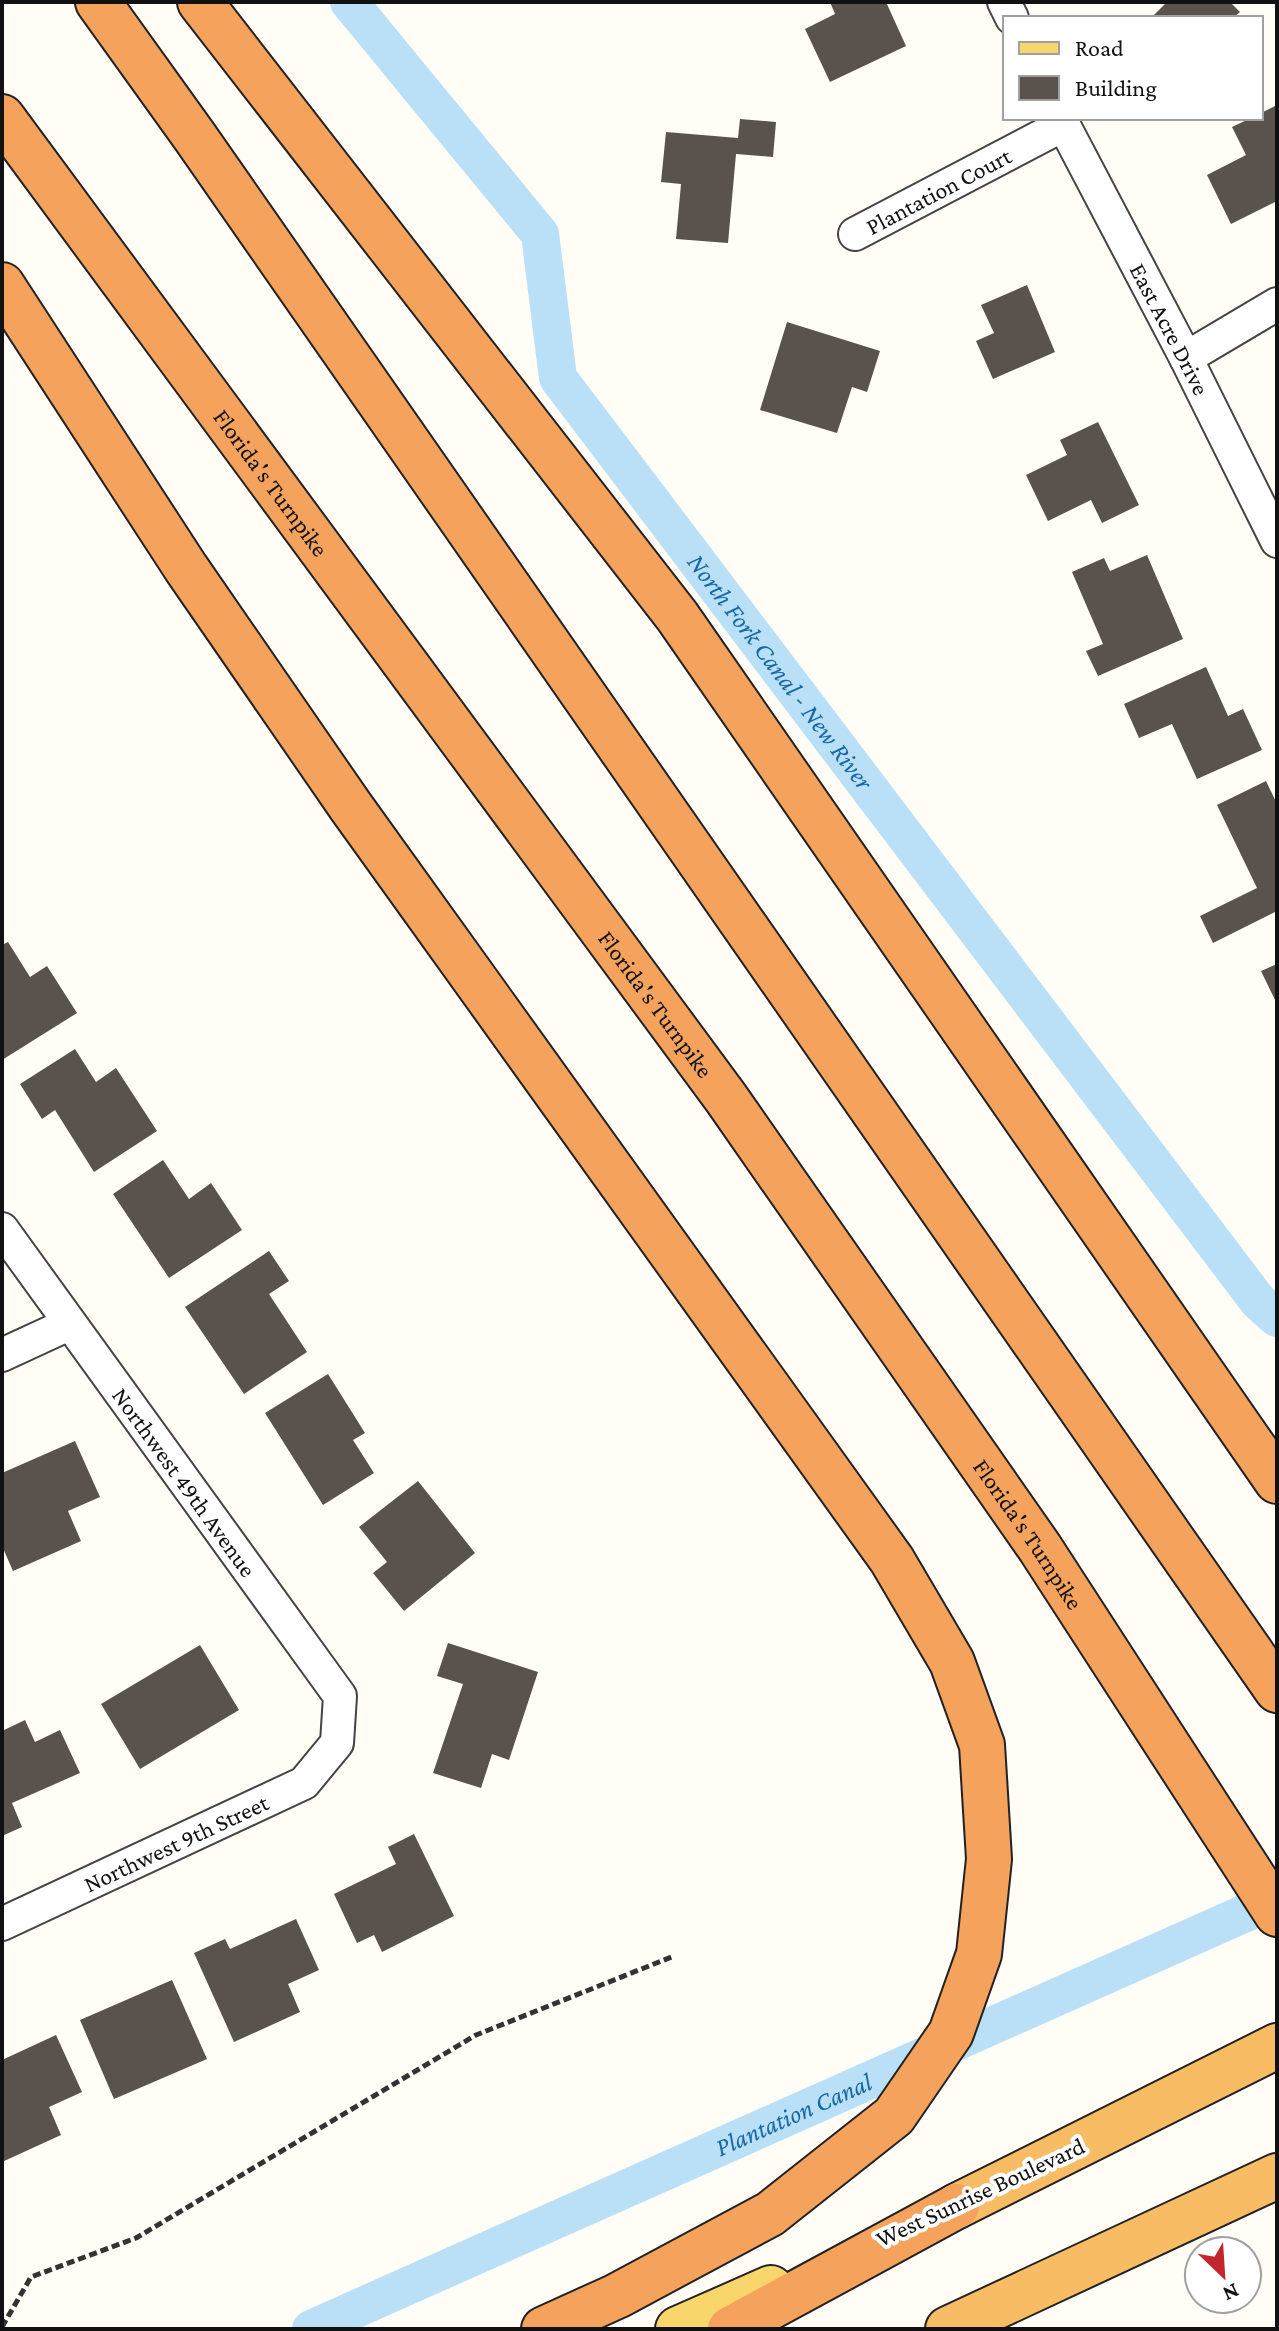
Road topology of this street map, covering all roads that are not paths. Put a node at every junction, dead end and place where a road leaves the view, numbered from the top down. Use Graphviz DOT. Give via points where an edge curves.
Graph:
graph roads {
  1 [pos="98,2"];
  2 [pos="200,2"];
  3 [pos="2,117"];
  4 [pos="1061,122"];
  5 [pos="855,234"];
  6 [pos="2,285"];
  7 [pos="1277,304"];
  8 [pos="1186,358"];
  9 [pos="1277,541"];
  10 [pos="2,1229"];
  11 [pos="69,1324"];
  12 [pos="2,1355"];
  13 [pos="1277,1481"];
  14 [pos="1277,1690"];
  15 [pos="337,1743"];
  16 [pos="1277,1914"];
  17 [pos="2,1924"];
  18 [pos="1259,2056"];
  19 [pos="1277,2176"];
  20 [pos="957,2206"];
  21 [pos="544,2329"];
  22 [pos="678,2329"];
  23 [pos="730,2329"];
  24 [pos="948,2329"];
  1 -- 14 [label="highway"];
  2 -- 13 [label="highway" via="677,616"];
  3 -- 16 [label="highway, Florida's Turnpike" via="726,1098 1040,1548"];
  4 -- 5 [label="street, Plantation Court"];
  4 -- 8 [label="street, East Acre Drive"];
  6 -- 21 [label="highway" via="186,568 351,807 892,1560 952,1662 982,1745 989,1859 979,1954 951,2033 894,2116 770,2214"];
  7 -- 8 [label="street"];
  8 -- 9 [label="street, East Acre Drive"];
  10 -- 11 [label="street, Northwest 49th Avenue"];
  11 -- 12 [label="street"];
  11 -- 15 [label="street, Northwest 49th Avenue" via="340,1696"];
  15 -- 17 [label="street, Northwest 9th Street" via="304,1783"];
  18 -- 20 [label="highway, West Sunrise Boulevard"];
  19 -- 24 [label="highway"];
  20 -- 22 [label="main road, West Sunrise Boulevard"];
  20 -- 23 [label="highway"];
}
